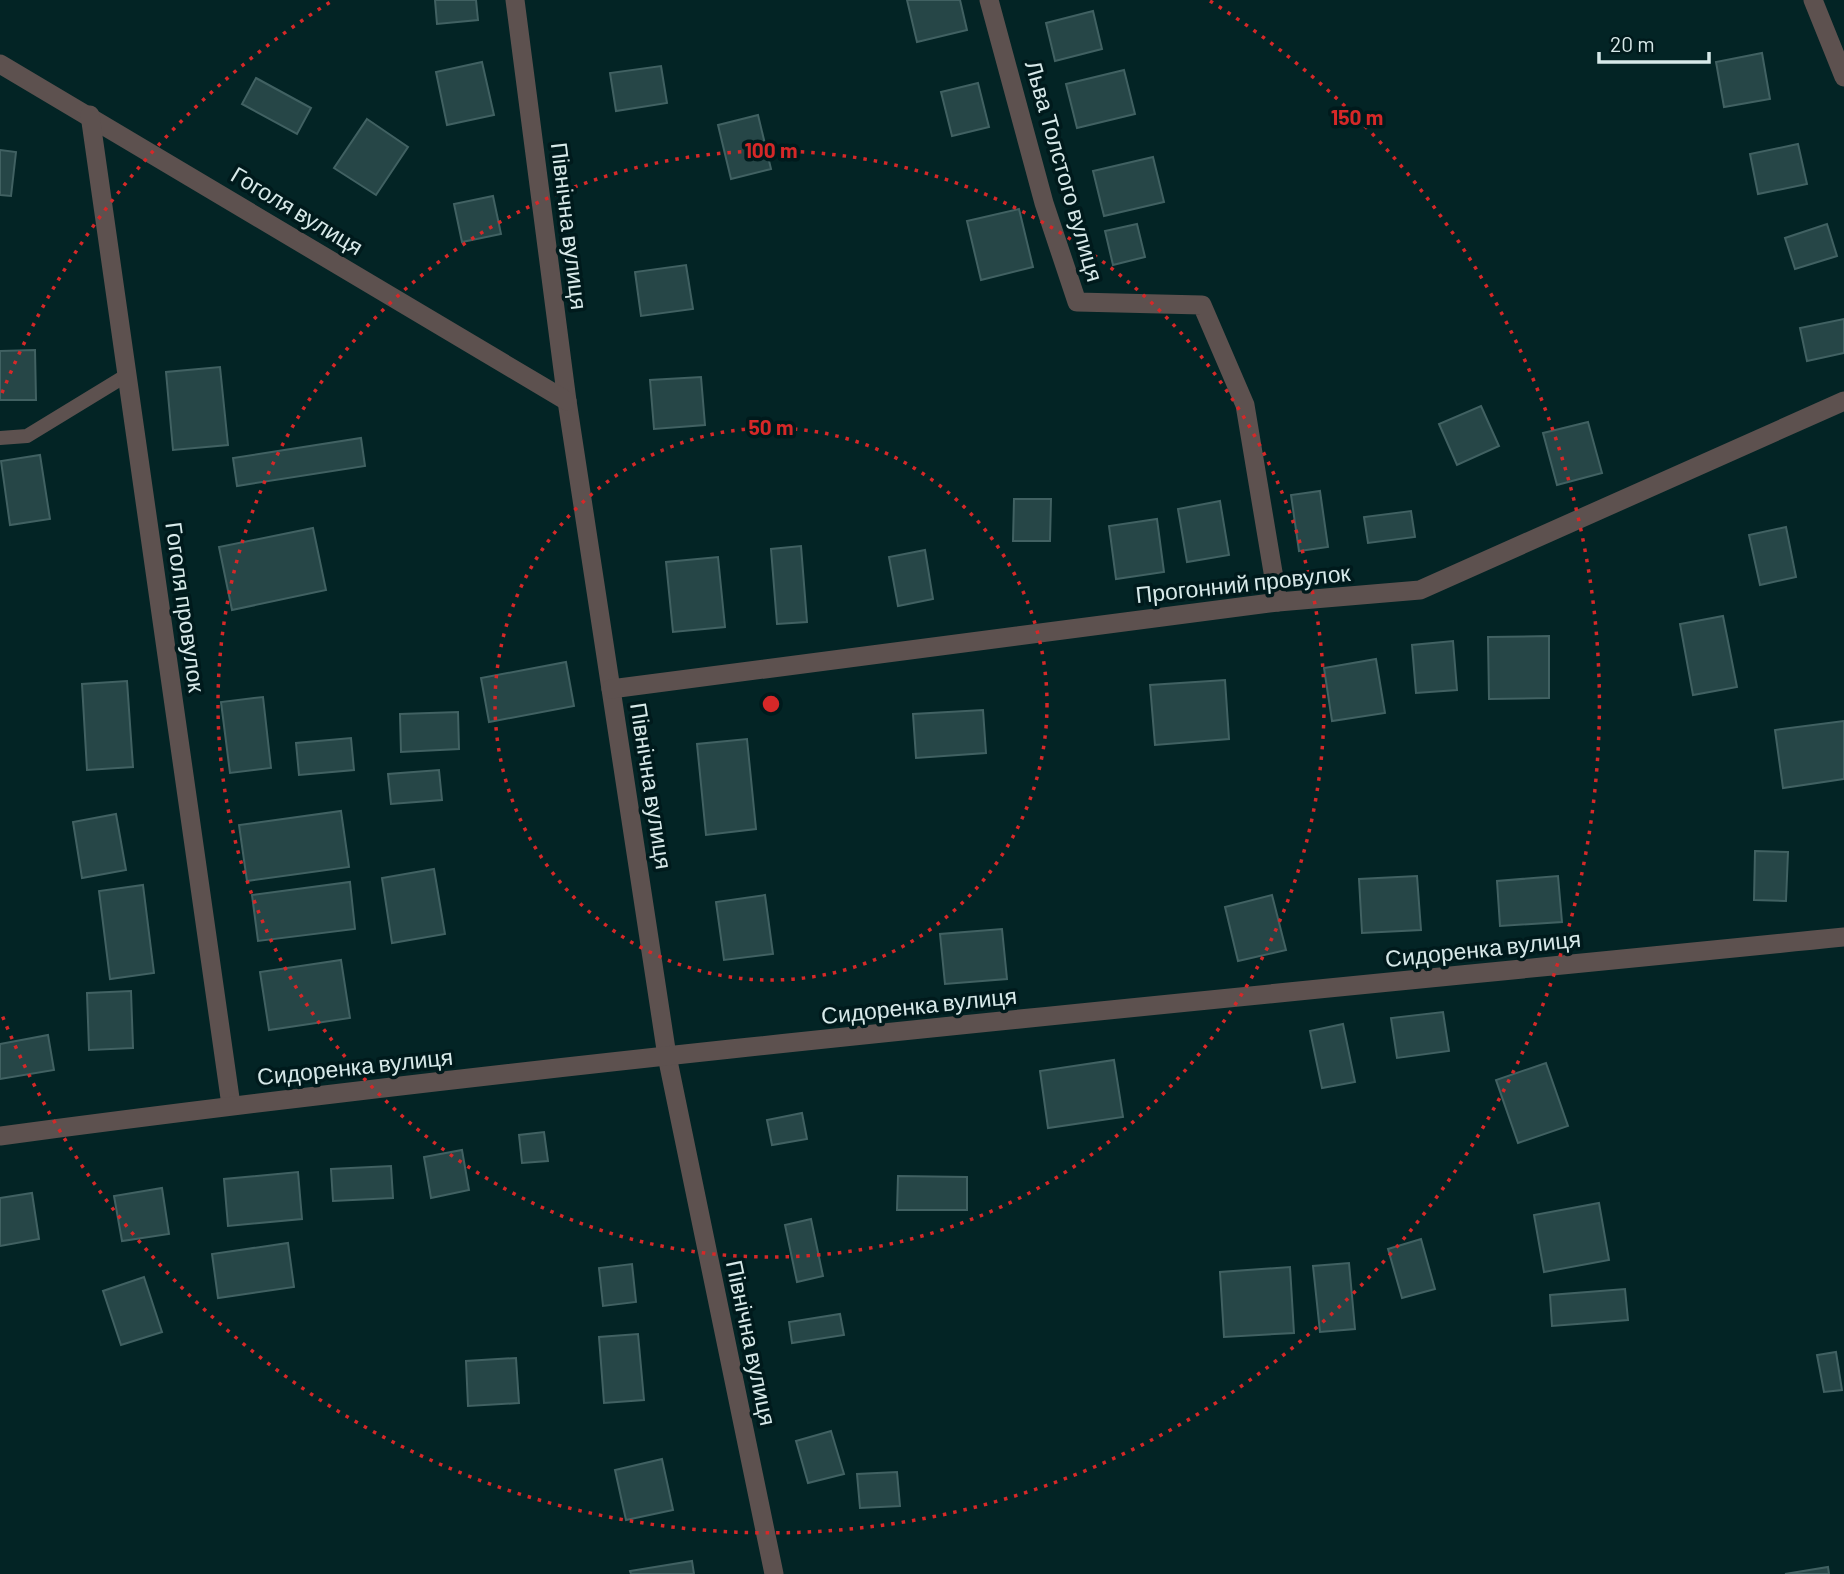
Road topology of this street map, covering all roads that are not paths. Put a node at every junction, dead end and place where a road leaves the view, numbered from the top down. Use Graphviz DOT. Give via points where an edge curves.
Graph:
graph roads {
  1 [pos="516,0"];
  2 [pos="989,0"];
  3 [pos="1813,0"];
  4 [pos="0,64"];
  5 [pos="1844,77"];
  6 [pos="90,115"];
  7 [pos="127,375"];
  8 [pos="567,401"];
  9 [pos="1844,401"];
  10 [pos="0,438"];
  11 [pos="1278,602"];
  12 [pos="611,689"];
  13 [pos="1844,937"];
  14 [pos="667,1056"];
  15 [pos="231,1105"];
  16 [pos="0,1136"];
  17 [pos="774,1574"];
  1 -- 8 [label="street, Північна вулиця"];
  2 -- 11 [label="street, Льва Толстого вулиця" via="1044,203 1077,302 1202,305 1245,405"];
  3 -- 5 [label="street"];
  4 -- 6 [label="street, Гоголя вулиця"];
  6 -- 7 [label="street, Гоголя провулок"];
  6 -- 8 [label="street, Гоголя вулиця"];
  7 -- 10 [label="lane" via="27,436"];
  7 -- 15 [label="street, Гоголя провулок"];
  8 -- 12 [label="street, Північна вулиця"];
  9 -- 11 [label="street, Прогонний провулок" via="1420,590"];
  11 -- 12 [label="street, Прогонний провулок"];
  12 -- 14 [label="street, Північна вулиця"];
  13 -- 14 [label="street, Сидоренка вулиця"];
  14 -- 15 [label="street, Сидоренка вулиця"];
  14 -- 17 [label="street, Північна вулиця"];
  15 -- 16 [label="street, Сидоренка вулиця"];
}
